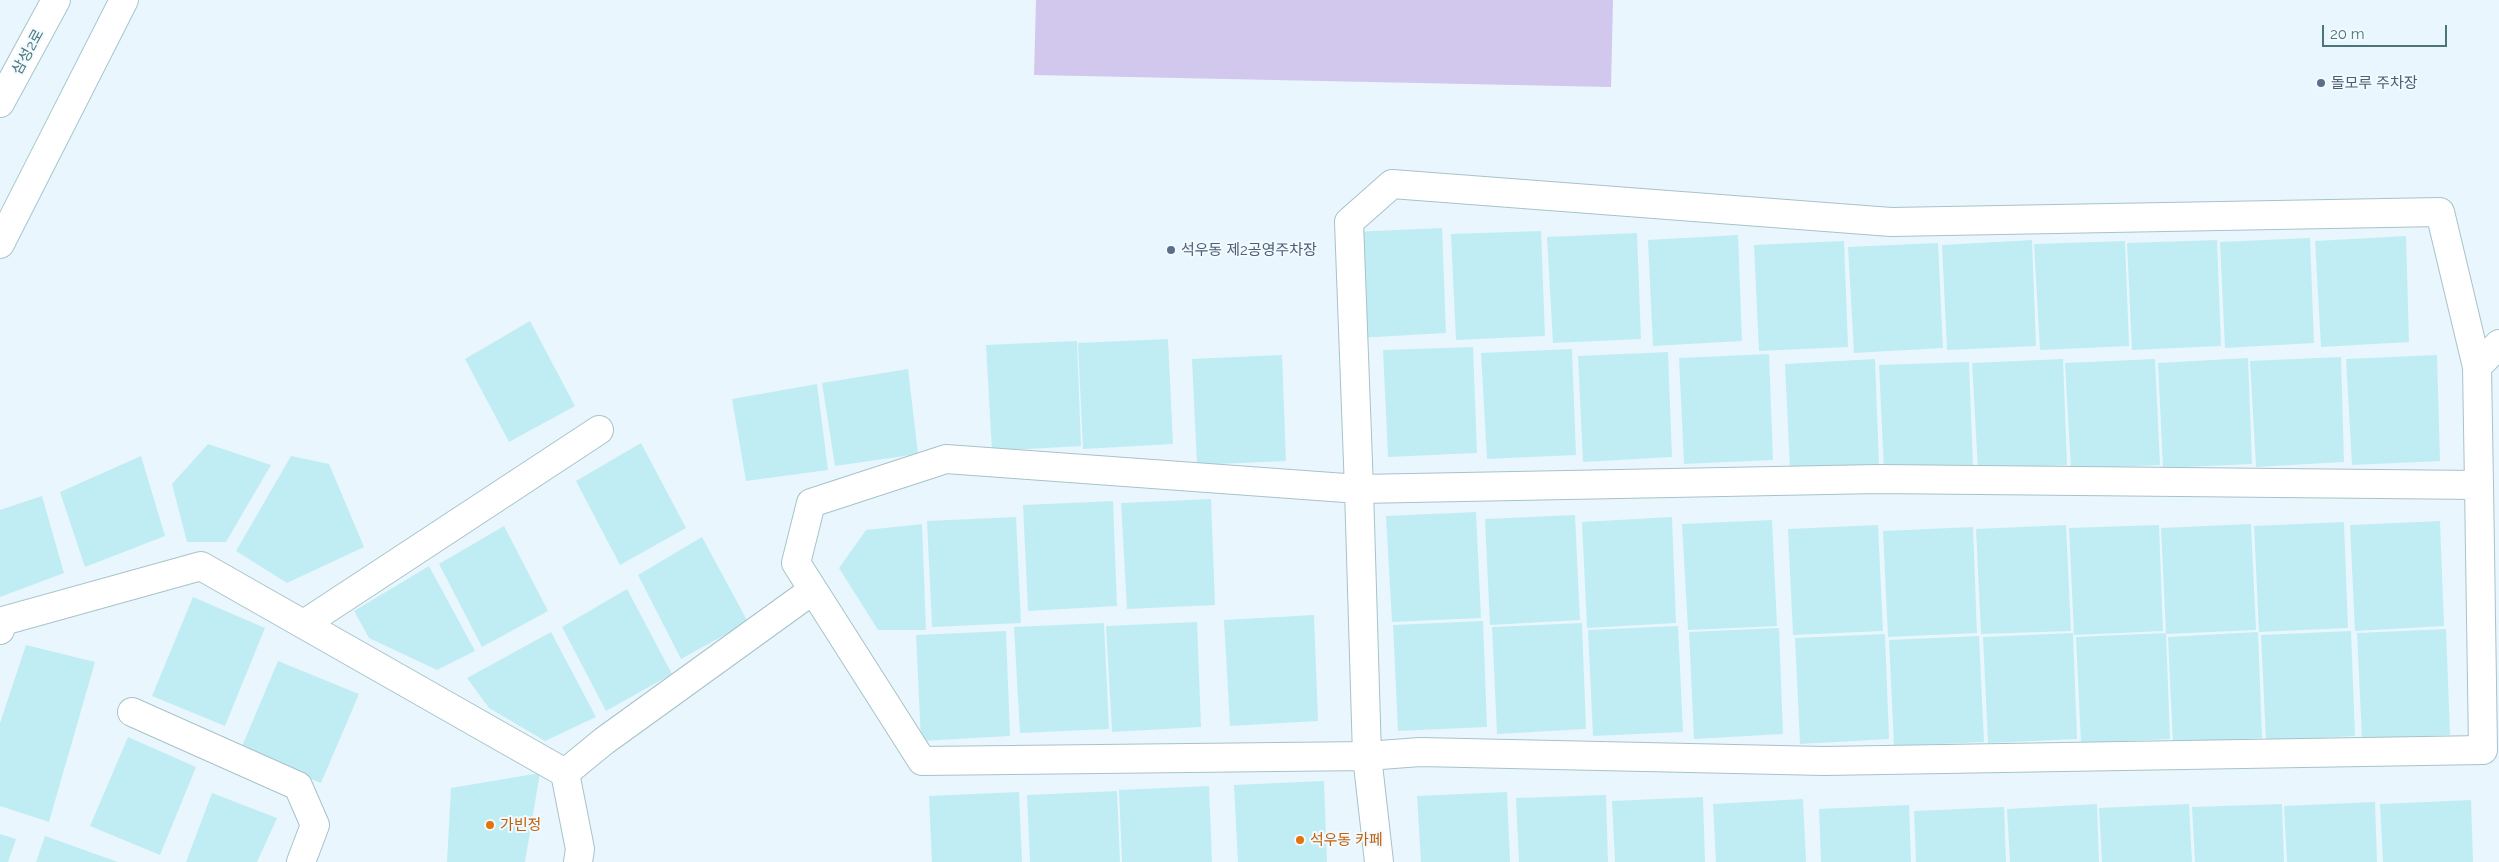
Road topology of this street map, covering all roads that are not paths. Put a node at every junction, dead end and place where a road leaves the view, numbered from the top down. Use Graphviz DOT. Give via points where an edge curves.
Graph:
graph roads {
  1 [pos="56,0"];
  2 [pos="124,0"];
  3 [pos="0,103"];
  4 [pos="0,244"];
  5 [pos="2499,344"];
  6 [pos="2477,367"];
  7 [pos="599,430"];
  8 [pos="2479,485"];
  9 [pos="1358,488"];
  10 [pos="813,590"];
  11 [pos="304,624"];
  12 [pos="0,630"];
  13 [pos="132,712"];
  14 [pos="1367,756"];
  15 [pos="565,773"];
  16 [pos="301,862"];
  17 [pos="578,862"];
  18 [pos="1379,862"];
  1 -- 3 [label="street, 삼성2로"];
  2 -- 4 [label="street"];
  5 -- 6 [label="street"];
  6 -- 8 [label="street"];
  6 -- 9 [label="street" via="2440,212 1891,222 1392,184 1349,222"];
  7 -- 11 [label="street"];
  8 -- 9 [label="street" via="1879,479"];
  8 -- 14 [label="street" via="2483,750 1824,761 1420,752"];
  9 -- 10 [label="street" via="946,459 811,502 796,563"];
  9 -- 14 [label="street"];
  10 -- 14 [label="street" via="922,761"];
  10 -- 15 [label="street" via="604,741"];
  11 -- 12 [label="street" via="201,566 4,621"];
  11 -- 15 [label="street"];
  13 -- 16 [label="street" via="298,786 315,825"];
  14 -- 18 [label="street"];
  15 -- 17 [label="street" via="580,849"];
}
